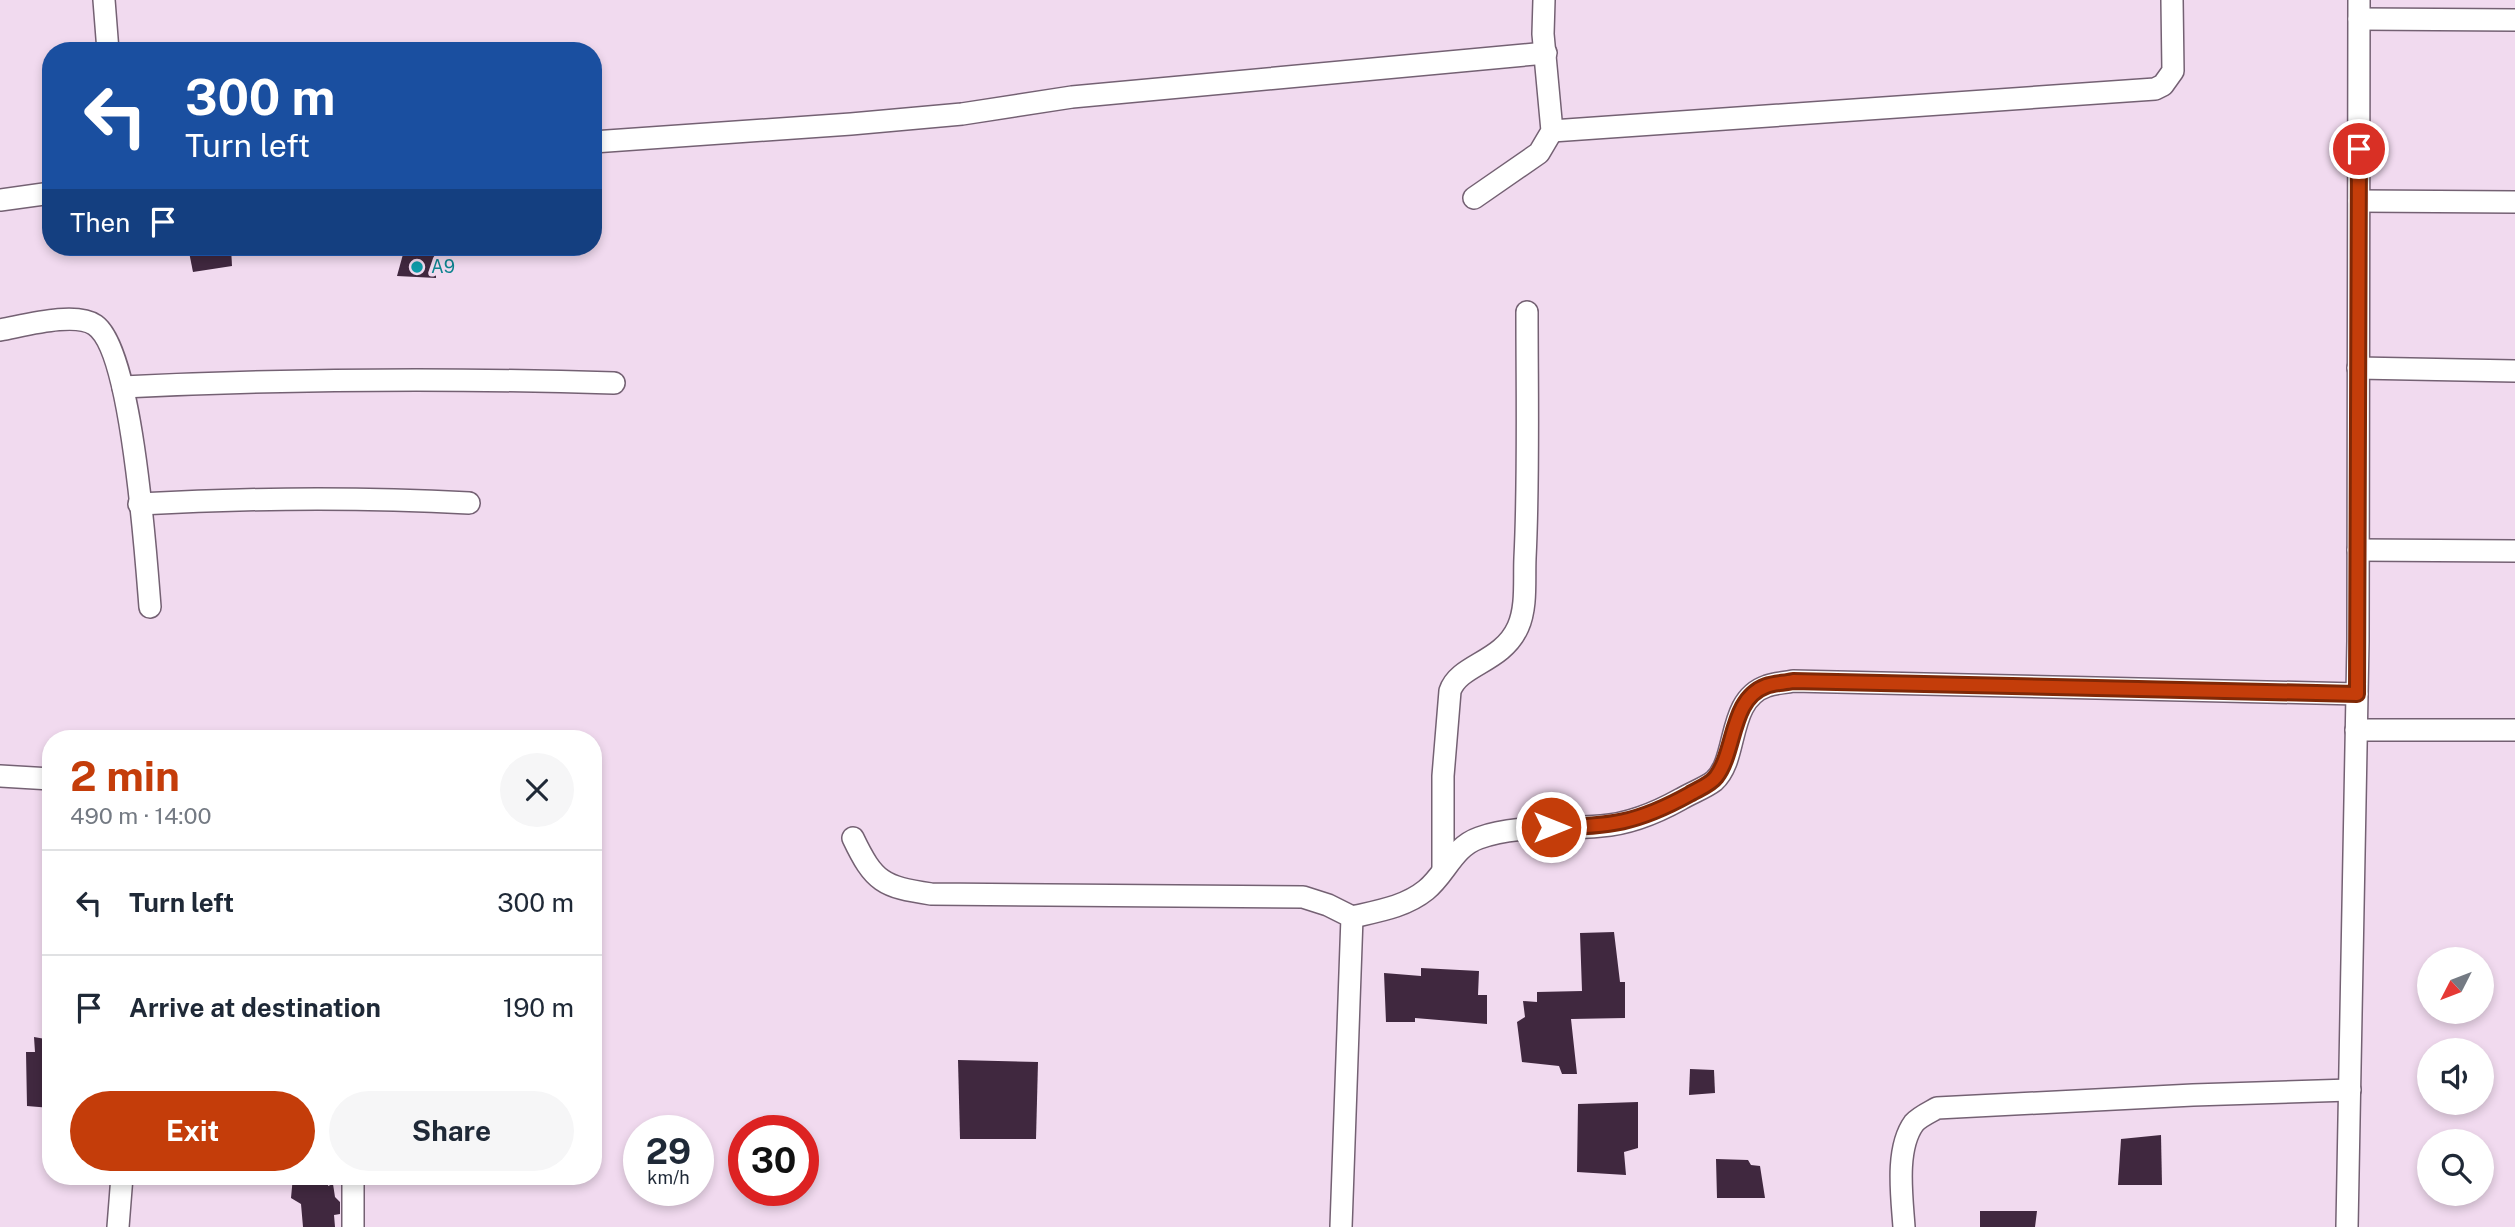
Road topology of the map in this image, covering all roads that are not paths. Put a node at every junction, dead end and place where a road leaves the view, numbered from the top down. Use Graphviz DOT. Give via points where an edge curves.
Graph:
graph roads {
  1 [pos="104,0"];
  2 [pos="1544,0"];
  3 [pos="2172,0"];
  4 [pos="2359,10"];
  5 [pos="2515,20"];
  6 [pos="106,42"];
  7 [pos="1546,52"];
  8 [pos="1552,131"];
  9 [pos="602,141"];
  10 [pos="42,194"];
  11 [pos="1474,198"];
  12 [pos="0,200"];
  13 [pos="2358,201"];
  14 [pos="2515,202"];
  15 [pos="1527,312"];
  16 [pos="0,330"];
  17 [pos="2358,368"];
  18 [pos="2515,371"];
  19 [pos="614,383"];
  20 [pos="123,387"];
  21 [pos="469,503"];
  22 [pos="139,504"];
  23 [pos="2358,550"];
  24 [pos="2515,551"];
  25 [pos="150,607"];
  26 [pos="2357,694"];
  27 [pos="2356,730"];
  28 [pos="2515,730"];
  29 [pos="0,776"];
  30 [pos="42,778"];
  31 [pos="853,838"];
  32 [pos="1443,868"];
  33 [pos="1352,916"];
  34 [pos="2350,1090"];
  35 [pos="121,1185"];
  36 [pos="353,1185"];
  37 [pos="118,1227"];
  38 [pos="353,1227"];
  39 [pos="1341,1227"];
  40 [pos="1904,1227"];
  41 [pos="2347,1227"];
  1 -- 6 [label="street"];
  2 -- 7 [label="street"];
  3 -- 8 [label="street" via="2173,71 2155,89"];
  4 -- 5 [label="street"];
  4 -- 13 [label="street"];
  7 -- 8 [label="street"];
  7 -- 9 [label="street" via="1072,97 962,114"];
  8 -- 11 [label="street" via="1539,153"];
  10 -- 12 [label="street"];
  13 -- 14 [label="street"];
  13 -- 17 [label="street"];
  15 -- 32 [label="street" via="1527,528 1522,615 1508,643 1453,681 1443,776"];
  16 -- 20 [label="street" via="61,320 93,323 110,345"];
  17 -- 18 [label="street"];
  17 -- 23 [label="street"];
  19 -- 20 [label="street" via="462,378"];
  20 -- 22 [label="street"];
  21 -- 22 [label="street" via="243,499"];
  22 -- 25 [label="street"];
  23 -- 24 [label="street"];
  23 -- 26 [label="street"];
  26 -- 27 [label="street"];
  26 -- 32 [label="street" via="1807,681 1765,686 1737,718 1726,763 1714,780 1690,794 1620,824 1540,828 1477,838"];
  27 -- 28 [label="street"];
  27 -- 34 [label="street"];
  29 -- 30 [label="street"];
  31 -- 33 [label="street" via="867,867 882,881 904,890 931,894 1303,897"];
  32 -- 33 [label="street" via="1429,888 1409,902"];
  33 -- 39 [label="street"];
  34 -- 40 [label="street" via="1937,1108 1915,1122 1907,1139 1901,1175"];
  34 -- 41 [label="street"];
  35 -- 37 [label="street"];
  36 -- 38 [label="street"];
}
